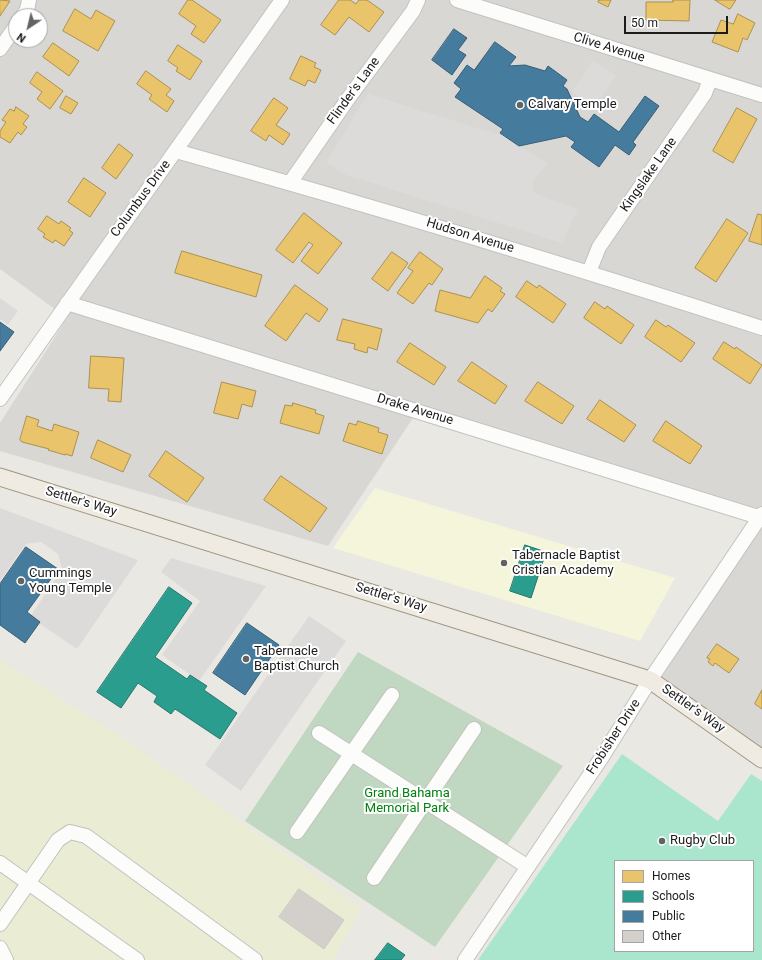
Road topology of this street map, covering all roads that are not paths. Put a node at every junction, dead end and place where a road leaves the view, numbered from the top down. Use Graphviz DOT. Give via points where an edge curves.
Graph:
graph roads {
  1 [pos="282,0"];
  2 [pos="418,0"];
  3 [pos="457,0"];
  4 [pos="8,38"];
  5 [pos="0,49"];
  6 [pos="710,79"];
  7 [pos="762,95"];
  8 [pos="176,151"];
  9 [pos="290,183"];
  10 [pos="589,272"];
  11 [pos="67,303"];
  12 [pos="762,328"];
  13 [pos="0,399"];
  14 [pos="0,477"];
  15 [pos="761,517"];
  16 [pos="650,680"];
  17 [pos="392,695"];
  18 [pos="474,729"];
  19 [pos="319,733"];
  20 [pos="351,754"];
  21 [pos="762,759"];
  22 [pos="426,801"];
  23 [pos="297,832"];
  24 [pos="0,863"];
  25 [pos="528,867"];
  26 [pos="374,878"];
  27 [pos="28,882"];
  28 [pos="0,924"];
  29 [pos="0,948"];
  30 [pos="6,960"];
  31 [pos="137,960"];
  32 [pos="255,960"];
  33 [pos="465,960"];
  1 -- 8 [label="street, Columbus Drive"];
  2 -- 9 [label="street, Flinder's Lane" via="413,11"];
  3 -- 6 [label="street, Clive Avenue"];
  4 -- 5 [label="street"];
  6 -- 7 [label="street, Clive Avenue"];
  6 -- 10 [label="street, Kingslake Lane" via="705,93 599,247"];
  8 -- 9 [label="street, Hudson Avenue"];
  8 -- 11 [label="street, Columbus Drive"];
  9 -- 10 [label="street, Hudson Avenue"];
  10 -- 12 [label="street, Hudson Avenue"];
  11 -- 13 [label="street, Columbus Drive"];
  11 -- 15 [label="street, Drake Avenue"];
  14 -- 16 [label="main road, Settler's Way"];
  15 -- 16 [label="street, Frobisher Drive"];
  16 -- 21 [label="main road, Settler's Way"];
  16 -- 25 [label="street, Frobisher Drive"];
  17 -- 20 [label="street"];
  18 -- 22 [label="street"];
  19 -- 20 [label="street"];
  20 -- 22 [label="street"];
  20 -- 23 [label="street"];
  22 -- 25 [label="street"];
  22 -- 26 [label="street"];
  24 -- 27 [label="street"];
  25 -- 33 [label="street, Frobisher Drive"];
  27 -- 28 [label="street"];
  27 -- 31 [label="street"];
  27 -- 32 [label="street" via="58,840 70,832 86,836"];
  29 -- 30 [label="street"];
}
